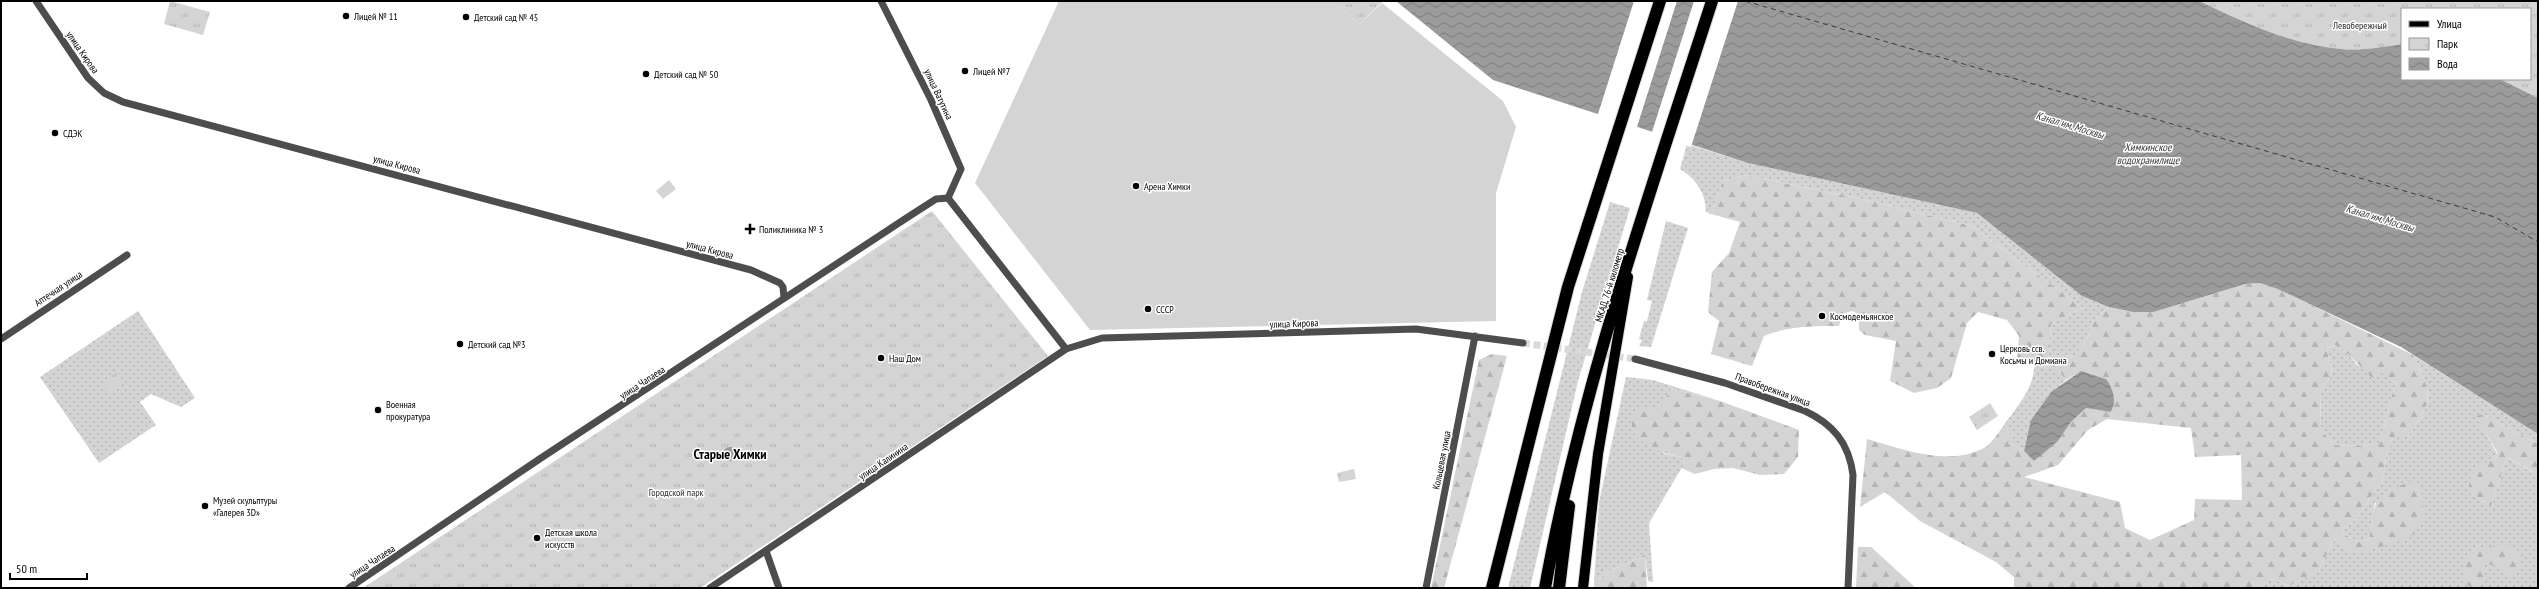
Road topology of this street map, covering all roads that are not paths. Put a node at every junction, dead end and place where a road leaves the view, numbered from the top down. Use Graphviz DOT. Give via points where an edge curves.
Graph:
graph roads {
  1 [pos="36,1"];
  2 [pos="881,1"];
  3 [pos="1660,1"];
  4 [pos="1712,1"];
  5 [pos="948,198"];
  6 [pos="1634,242"];
  7 [pos="127,255"];
  8 [pos="784,298"];
  9 [pos="1475,336"];
  10 [pos="1,339"];
  11 [pos="1523,342"];
  12 [pos="1066,350"];
  13 [pos="1636,359"];
  14 [pos="1576,446"];
  15 [pos="766,550"];
  16 [pos="1500,553"];
  17 [pos="1545,584"];
  18 [pos="349,588"];
  19 [pos="710,588"];
  20 [pos="779,588"];
  21 [pos="1426,588"];
  22 [pos="1484,588"];
  23 [pos="1492,588"];
  24 [pos="1559,588"];
  25 [pos="1583,588"];
  26 [pos="1848,588"];
  1 -- 8 [label="street, улица Кирова" via="88,78 104,93 123,102 751,270 780,283"];
  2 -- 5 [label="street, улица Ватутина" via="931,100 961,169"];
  3 -- 16 [label="highway" via="1568,287"];
  4 -- 6 [label="highway, МКАД, 76-й километр"];
  5 -- 8 [label="street, улица Чапаева" via="935,200"];
  5 -- 12 [label="street"];
  6 -- 14 [label="highway, МКАД, 76-й километр"];
  6 -- 25 [label="main road" via="1600,447 1586,544"];
  7 -- 10 [label="street, Аптечная улица"];
  8 -- 18 [label="street, улица Чапаева"];
  9 -- 11 [label="street, улица Кирова"];
  9 -- 12 [label="street, улица Кирова" via="1416,328 1102,338"];
  9 -- 21 [label="street, Кольцевая улица"];
  12 -- 15 [label="street, улица Калинина"];
  13 -- 26 [label="street, Правобережная улица" via="1725,383 1805,411 1818,417 1840,436 1850,457 1853,475"];
  14 -- 17 [label="highway, МКАД, 76-й километр"];
  14 -- 24 [label="highway"];
  15 -- 19 [label="street, улица Калинина"];
  15 -- 20 [label="street"];
  16 -- 22 [label="highway"];
  16 -- 23 [label="highway"];
}
